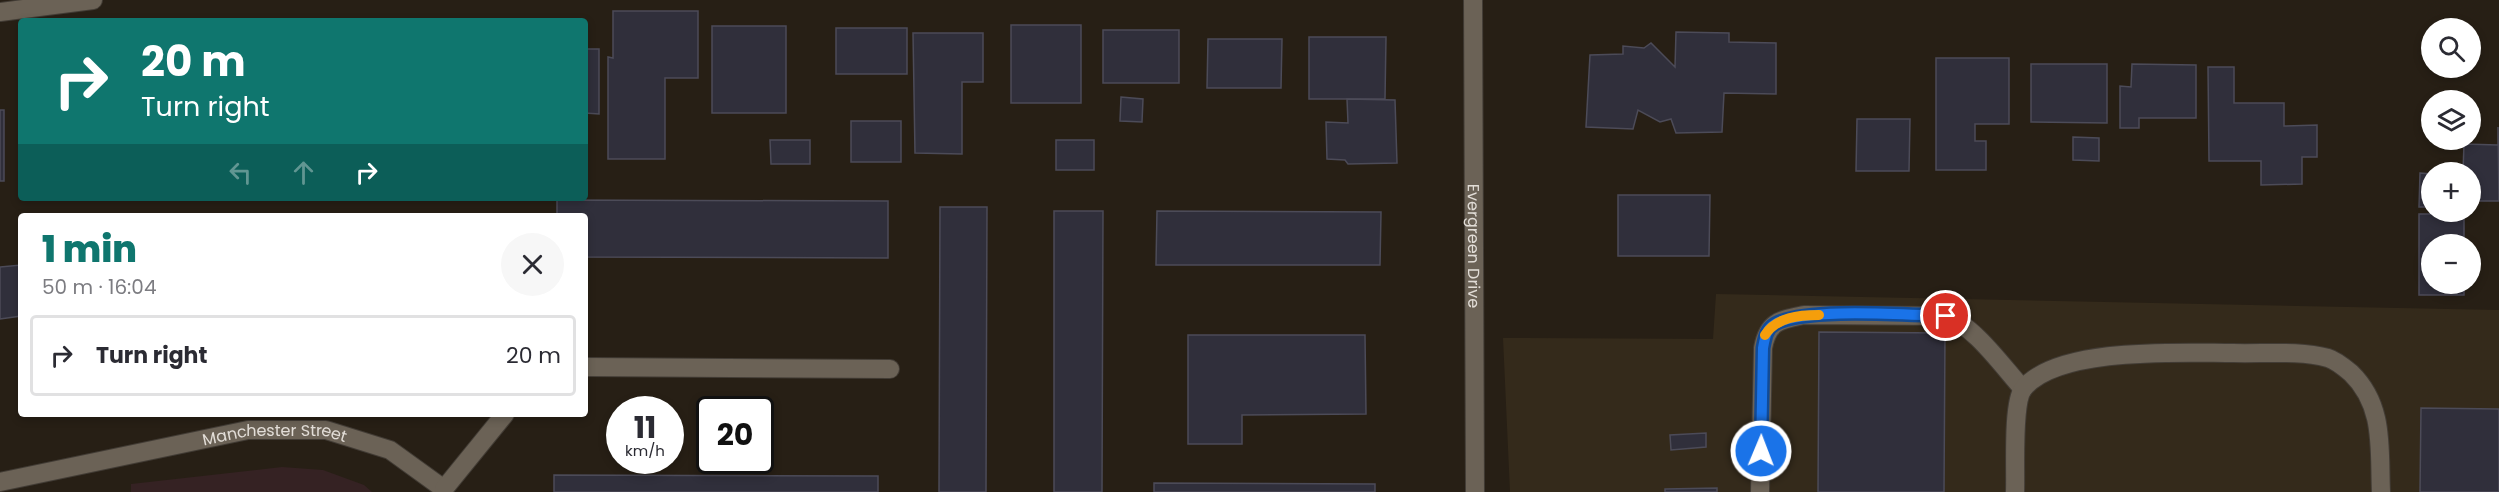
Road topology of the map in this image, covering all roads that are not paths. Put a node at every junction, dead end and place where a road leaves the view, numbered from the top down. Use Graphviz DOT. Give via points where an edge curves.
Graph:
graph roads {
  1 [pos="93,0"];
  2 [pos="1473,0"];
  3 [pos="0,12"];
  4 [pos="588,368"];
  5 [pos="890,369"];
  6 [pos="2023,389"];
  7 [pos="503,417"];
  8 [pos="0,482"];
  9 [pos="445,490"];
  10 [pos="1475,492"];
  11 [pos="1760,492"];
  12 [pos="2015,492"];
  13 [pos="2381,492"];
  1 -- 3 [label="street"];
  2 -- 10 [label="street, Evergreen Drive"];
  4 -- 5 [label="street"];
  6 -- 11 [label="street" via="1955,318 1789,318 1766,333 1763,348"];
  6 -- 12 [label="street" via="2017,405"];
  6 -- 13 [label="street" via="2041,375 2073,362 2116,355 2301,354 2331,359 2351,373 2379,420"];
  7 -- 9 [label="street, Manchester Street"];
  8 -- 9 [label="street, Manchester Street" via="248,430 326,430 390,450"];
}
